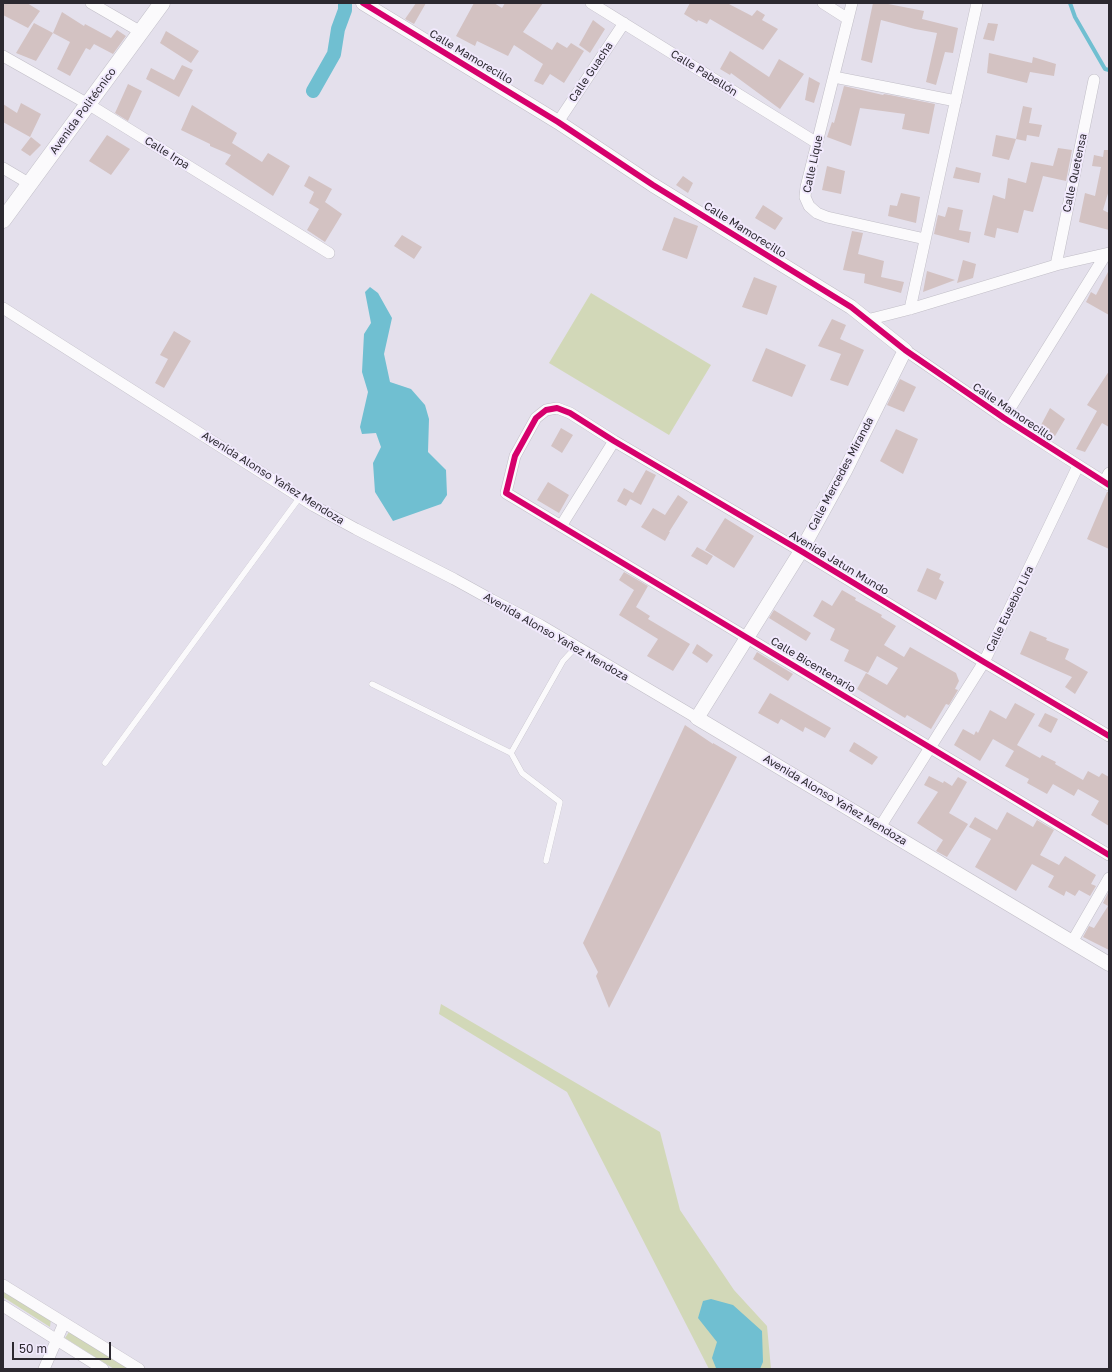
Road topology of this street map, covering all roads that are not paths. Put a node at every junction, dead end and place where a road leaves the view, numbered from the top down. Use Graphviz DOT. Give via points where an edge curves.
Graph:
graph roads {
  1 [pos="91,3"];
  2 [pos="162,3"];
  3 [pos="364,3"];
  4 [pos="591,3"];
  5 [pos="823,3"];
  6 [pos="852,3"];
  7 [pos="977,3"];
  8 [pos="848,19"];
  9 [pos="624,23"];
  10 [pos="141,32"];
  11 [pos="3,56"];
  12 [pos="834,77"];
  13 [pos="1094,80"];
  14 [pos="956,101"];
  15 [pos="88,104"];
  16 [pos="558,122"];
  17 [pos="817,143"];
  18 [pos="3,168"];
  19 [pos="30,184"];
  20 [pos="3,220"];
  21 [pos="925,239"];
  22 [pos="329,253"];
  23 [pos="1108,254"];
  24 [pos="1056,265"];
  25 [pos="3,308"];
  26 [pos="910,309"];
  27 [pos="867,320"];
  28 [pos="905,350"];
  29 [pos="1004,418"];
  30 [pos="614,441"];
  31 [pos="1078,466"];
  32 [pos="1107,480"];
  33 [pos="506,493"];
  34 [pos="300,497"];
  35 [pos="561,526"];
  36 [pos="801,551"];
  37 [pos="747,638"];
  38 [pos="576,647"];
  39 [pos="984,662"];
  40 [pos="372,684"];
  41 [pos="697,718"];
  42 [pos="1109,736"];
  43 [pos="931,747"];
  44 [pos="511,753"];
  45 [pos="105,763"];
  46 [pos="880,827"];
  47 [pos="1109,855"];
  48 [pos="546,861"];
  49 [pos="1109,878"];
  50 [pos="1072,942"];
  51 [pos="1109,964"];
  52 [pos="3,1285"];
  53 [pos="3,1306"];
  54 [pos="64,1323"];
  55 [pos="56,1340"];
  56 [pos="44,1369"];
  57 [pos="103,1369"];
  58 [pos="139,1369"];
  1 -- 10 [label="street"];
  2 -- 10 [label="main road, Avenida Politécnico"];
  3 -- 16 [label="street, Calle Mamorecillo"];
  4 -- 9 [label="street, Calle Pabellón"];
  5 -- 8 [label="street"];
  6 -- 8 [label="street, Calle Lique"];
  7 -- 14 [label="street"];
  8 -- 12 [label="street, Calle Lique"];
  9 -- 16 [label="street, Calle Guacha"];
  9 -- 17 [label="street, Calle Pabellón"];
  10 -- 15 [label="main road, Avenida Politécnico"];
  11 -- 15 [label="street, Calle Irpa"];
  12 -- 14 [label="street"];
  12 -- 17 [label="street, Calle Lique"];
  13 -- 24 [label="street, Calle Quetensa"];
  14 -- 21 [label="street"];
  15 -- 19 [label="main road, Avenida Politécnico"];
  15 -- 22 [label="street, Calle Irpa"];
  16 -- 27 [label="street, Calle Mamorecillo" via="851,307"];
  17 -- 21 [label="street, Calle Lique" via="806,187 805,197 809,206 827,217"];
  18 -- 19 [label="street"];
  19 -- 20 [label="main road, Avenida Politécnico"];
  21 -- 26 [label="street"];
  23 -- 24 [label="street"];
  23 -- 29 [label="street"];
  24 -- 26 [label="street"];
  25 -- 34 [label="street, Avenida Alonso Yañez Mendoza"];
  26 -- 27 [label="street"];
  27 -- 28 [label="street, Calle Mamorecillo"];
  28 -- 29 [label="street, Calle Mamorecillo"];
  28 -- 36 [label="street, Calle Mercedes Miranda" via="845,471"];
  29 -- 31 [label="street, Calle Mamorecillo"];
  30 -- 33 [label="street, Avenida Jatun Mundo" via="570,413 557,408 546,410 536,418 515,456"];
  30 -- 35 [label="street"];
  30 -- 36 [label="street, Avenida Jatun Mundo"];
  31 -- 32 [label="street, Calle Mamorecillo"];
  31 -- 39 [label="street, Calle Eusebio Lira"];
  33 -- 35 [label="street, Calle Bicentenario"];
  34 -- 38 [label="street, Avenida Alonso Yañez Mendoza" via="540,625"];
  34 -- 45 [label="lane"];
  35 -- 37 [label="street, Calle Bicentenario"];
  36 -- 37 [label="street, Calle Mercedes Miranda"];
  36 -- 39 [label="street, Avenida Jatun Mundo"];
  37 -- 41 [label="street, Calle Mercedes Miranda"];
  37 -- 43 [label="street, Calle Bicentenario"];
  38 -- 41 [label="street, Avenida Alonso Yañez Mendoza"];
  38 -- 44 [label="lane" via="563,661"];
  39 -- 42 [label="street, Avenida Jatun Mundo"];
  39 -- 43 [label="street, Calle Eusebio Lira"];
  40 -- 44 [label="lane"];
  41 -- 46 [label="street, Avenida Alonso Yañez Mendoza"];
  43 -- 46 [label="street, Calle Eusebio Lira"];
  43 -- 47 [label="street, Calle Bicentenario"];
  44 -- 48 [label="lane" via="522,773 560,802"];
  46 -- 50 [label="street, Avenida Alonso Yañez Mendoza"];
  49 -- 50 [label="street"];
  50 -- 51 [label="street, Avenida Alonso Yañez Mendoza"];
  52 -- 54 [label="street"];
  53 -- 55 [label="street"];
  54 -- 55 [label="street"];
  54 -- 58 [label="street"];
  55 -- 56 [label="street"];
  55 -- 57 [label="street"];
}
